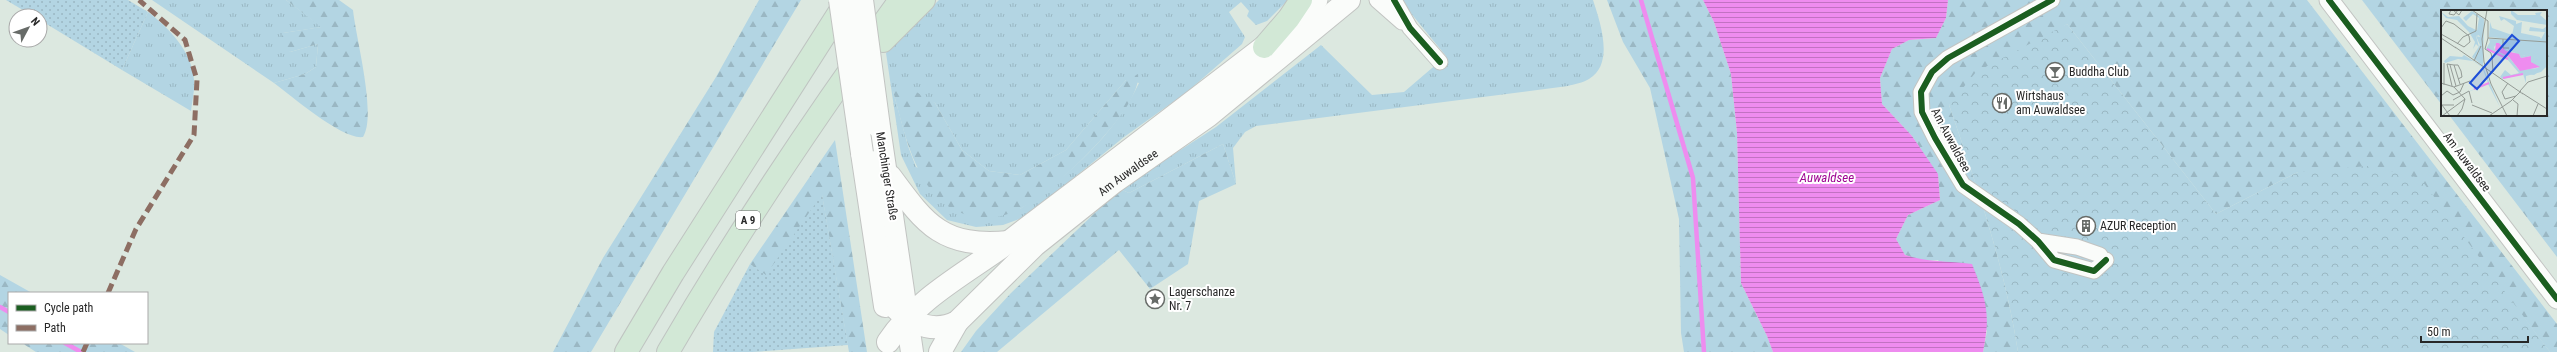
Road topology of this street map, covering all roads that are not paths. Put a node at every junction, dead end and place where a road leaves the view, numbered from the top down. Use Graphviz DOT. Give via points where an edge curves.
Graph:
graph roads {
  1 [pos="840,0"];
  2 [pos="847,0"];
  3 [pos="862,0"];
  4 [pos="900,0"];
  5 [pos="924,0"];
  6 [pos="1301,0"];
  7 [pos="1318,0"];
  8 [pos="1349,0"];
  9 [pos="1377,0"];
  10 [pos="1394,0"];
  11 [pos="2052,0"];
  12 [pos="2329,0"];
  13 [pos="1410,28"];
  14 [pos="1264,46"];
  15 [pos="1440,62"];
  16 [pos="833,92"];
  17 [pos="888,173"];
  18 [pos="1009,242"];
  19 [pos="2103,257"];
  20 [pos="884,292"];
  21 [pos="2557,299"];
  22 [pos="908,318"];
  23 [pos="957,322"];
  24 [pos="888,347"];
  25 [pos="626,352"];
  26 [pos="668,352"];
  27 [pos="912,352"];
  28 [pos="940,352"];
  1 -- 20 [label="main road, Manchinger Straße, bridge"];
  2 -- 25 [label="highway" via="673,273"];
  3 -- 17 [label="main road, Manchinger Straße, bridge"];
  4 -- 16 [label="highway, A 9"];
  5 -- 16 [label="highway"];
  6 -- 14 [label="highway"];
  7 -- 14 [label="street, Am Auwaldsee"];
  8 -- 23 [label="main road, Am Auwaldsee" via="1213,112 1114,182 1035,245"];
  9 -- 13 [label="street"];
  10 -- 13 [label="street"];
  11 -- 19 [label="street, Am Auwaldsee" via="1948,58 1932,72 1921,92 1922,112 1963,185 2019,224 2054,260 2094,271"];
  12 -- 21 [label="street, Am Auwaldsee"];
  13 -- 15 [label="street"];
  14 -- 18 [label="main road, Am Auwaldsee"];
  16 -- 26 [label="highway, A 9" via="768,189"];
  17 -- 18 [label="main road" via="916,211 936,230 948,236 973,242"];
  17 -- 22 [label="main road, Manchinger Straße"];
  18 -- 22 [label="main road, Am Auwaldsee" via="930,298"];
  20 -- 22 [label="main road, Am Auwaldsee"];
  20 -- 24 [label="main road, Manchinger Straße"];
  22 -- 23 [label="main road, Am Auwaldsee" via="918,324 935,328 948,327"];
  22 -- 24 [label="main road, Am Auwaldsee"];
  22 -- 27 [label="main road, Manchinger Straße"];
  23 -- 28 [label="main road"];
}
